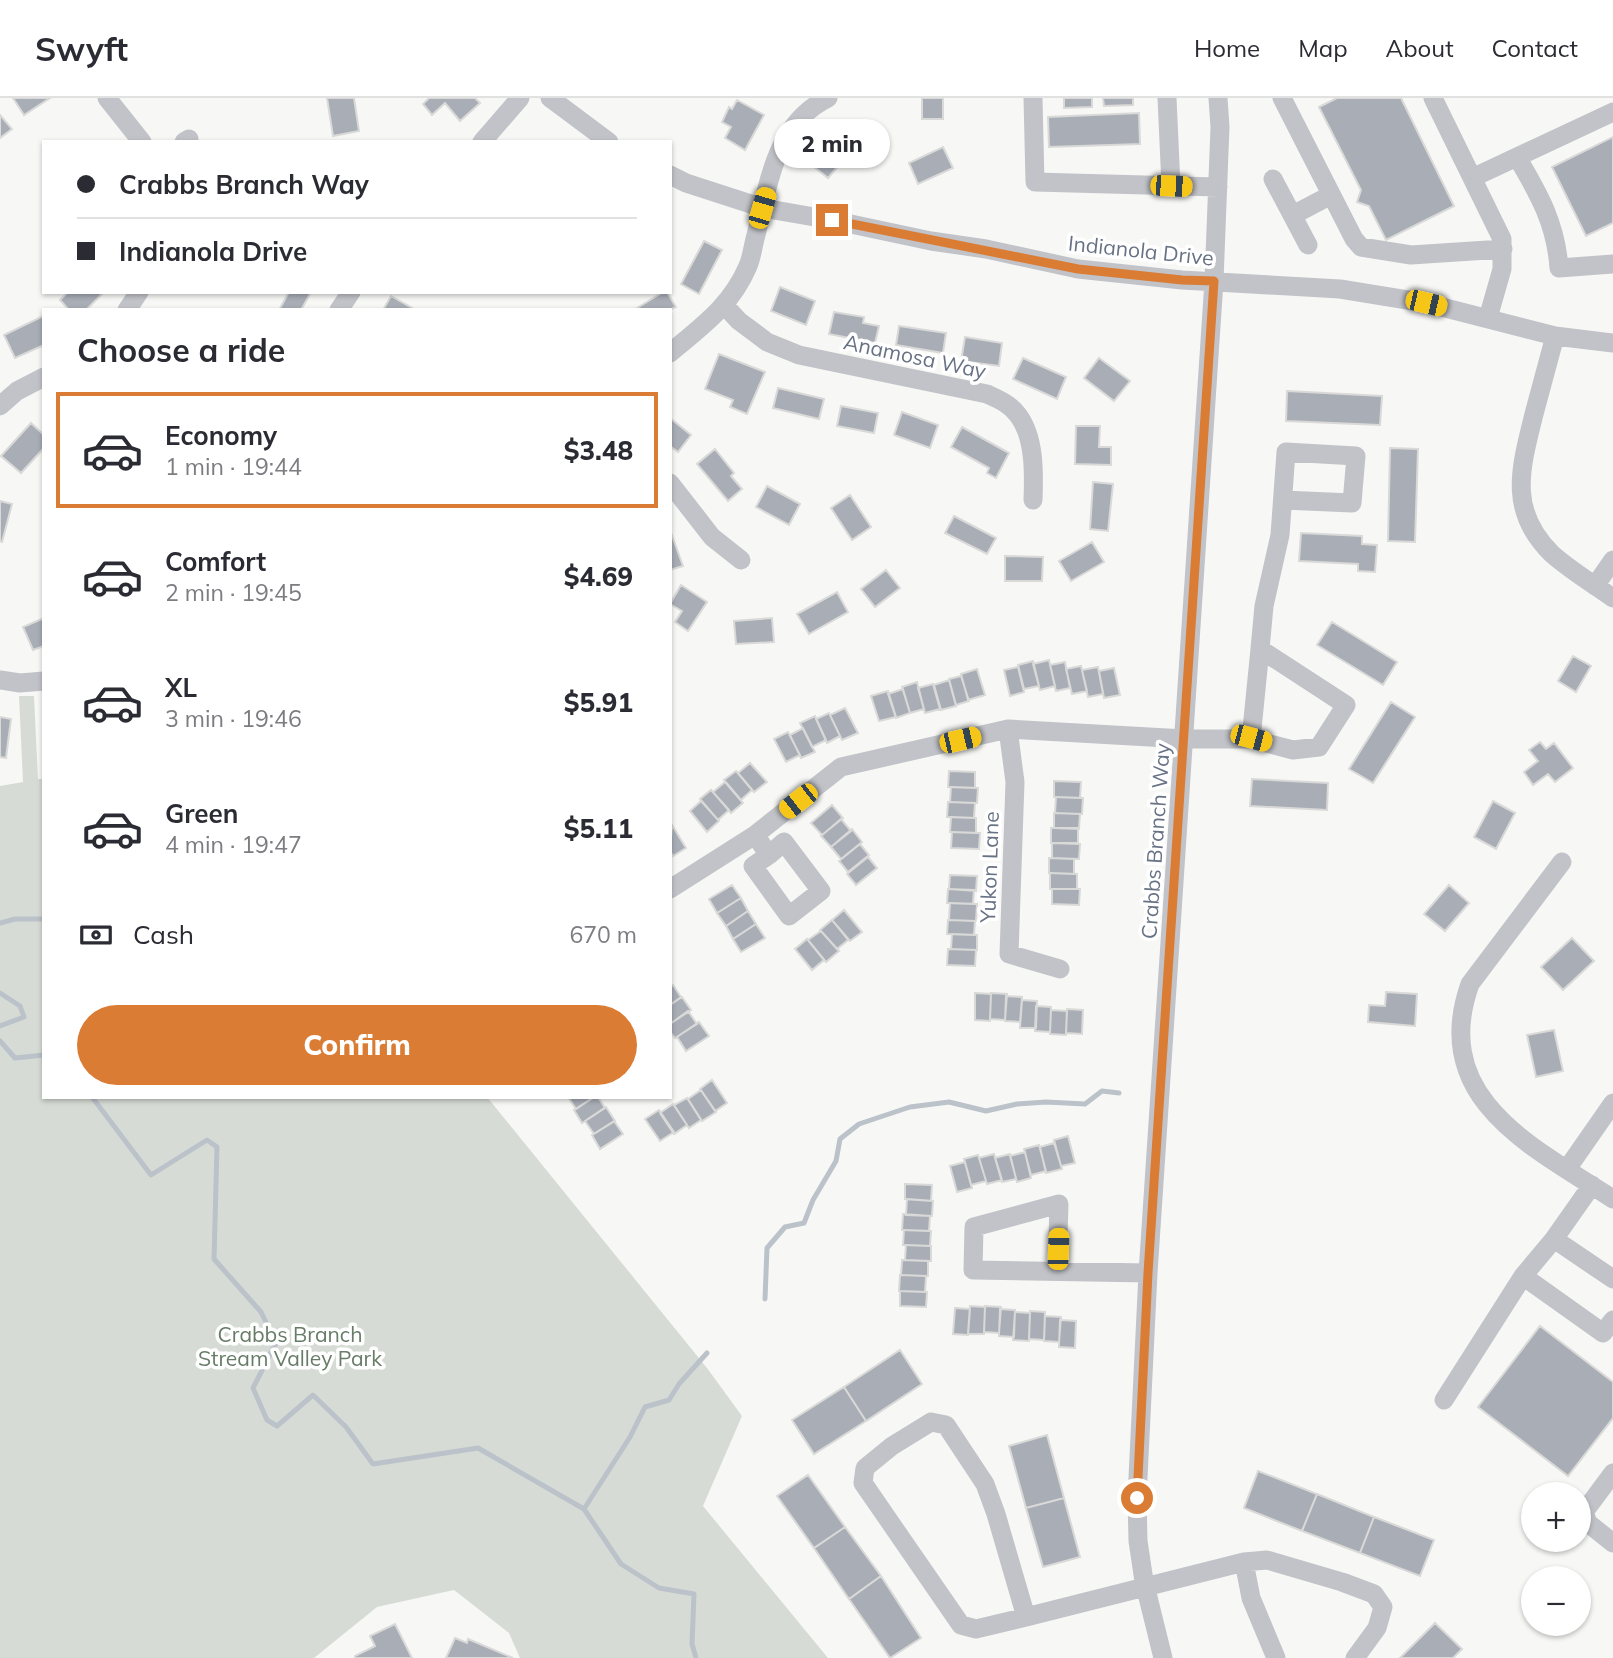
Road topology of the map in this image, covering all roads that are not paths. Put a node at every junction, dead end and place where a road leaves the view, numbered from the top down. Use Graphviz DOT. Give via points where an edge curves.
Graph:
graph roads {
  1 [pos="107,98"];
  2 [pos="520,98"];
  3 [pos="550,98"];
  4 [pos="828,98"];
  5 [pos="1033,98"];
  6 [pos="1167,98"];
  7 [pos="1218,98"];
  8 [pos="1282,98"];
  9 [pos="1433,98"];
  10 [pos="1613,112"];
  11 [pos="140,140"];
  12 [pos="484,140"];
  13 [pos="606,140"];
  14 [pos="1517,157"];
  15 [pos="672,176"];
  16 [pos="1472,178"];
  17 [pos="1273,179"];
  18 [pos="1171,186"];
  19 [pos="1217,187"];
  20 [pos="1331,195"];
  21 [pos="762,208"];
  22 [pos="1293,215"];
  23 [pos="1308,245"];
  24 [pos="1503,249"];
  25 [pos="1613,264"];
  26 [pos="1214,281"];
  27 [pos="726,306"];
  28 [pos="1488,318"];
  29 [pos="1555,336"];
  30 [pos="1613,344"];
  31 [pos="672,351"];
  32 [pos="42,378"];
  33 [pos="0,406"];
  34 [pos="672,486"];
  35 [pos="1034,500"];
  36 [pos="1283,500"];
  37 [pos="741,560"];
  38 [pos="1613,560"];
  39 [pos="1595,586"];
  40 [pos="1613,598"];
  41 [pos="1261,649"];
  42 [pos="0,680"];
  43 [pos="42,681"];
  44 [pos="1008,729"];
  45 [pos="1185,738"];
  46 [pos="1251,738"];
  47 [pos="755,835"];
  48 [pos="769,855"];
  49 [pos="1562,862"];
  50 [pos="672,888"];
  51 [pos="1060,969"];
  52 [pos="1613,1103"];
  53 [pos="1567,1169"];
  54 [pos="1592,1185"];
  55 [pos="1613,1199"];
  56 [pos="1554,1239"];
  57 [pos="1057,1271"];
  58 [pos="1148,1273"];
  59 [pos="1523,1276"];
  60 [pos="1613,1279"];
  61 [pos="1613,1320"];
  62 [pos="1444,1400"];
  63 [pos="1613,1473"];
  64 [pos="1613,1543"];
  65 [pos="1244,1562"];
  66 [pos="1145,1586"];
  67 [pos="1026,1617"];
  68 [pos="1163,1658"];
  69 [pos="1276,1658"];
  70 [pos="1355,1658"];
  1 -- 11 [label="street"];
  2 -- 12 [label="street"];
  3 -- 13 [label="street"];
  4 -- 21 [label="street" via="796,121 782,142"];
  5 -- 18 [label="street" via="1035,182"];
  6 -- 18 [label="street"];
  7 -- 19 [label="street, Crabbs Branch Way"];
  8 -- 20 [label="street"];
  9 -- 16 [label="street"];
  10 -- 14 [label="street"];
  14 -- 16 [label="street"];
  14 -- 25 [label="street" via="1549,218 1559,268"];
  15 -- 21 [label="street, Indianola Drive"];
  16 -- 24 [label="street"];
  17 -- 22 [label="street"];
  18 -- 19 [label="street"];
  19 -- 26 [label="street, Crabbs Branch Way"];
  20 -- 22 [label="street"];
  20 -- 24 [label="street" via="1361,247 1411,255"];
  21 -- 26 [label="street, Indianola Drive" via="1078,269"];
  21 -- 27 [label="street" via="748,266"];
  22 -- 23 [label="street"];
  24 -- 28 [label="street"];
  26 -- 28 [label="street, Indianola Drive" via="1340,289"];
  26 -- 45 [label="street, Crabbs Branch Way"];
  27 -- 31 [label="street"];
  27 -- 35 [label="street, Anamosa Way" via="766,342 799,355 986,394 1007,404 1026,432 1034,466"];
  28 -- 29 [label="street, Indianola Drive"];
  29 -- 30 [label="street, Indianola Drive"];
  29 -- 39 [label="street" via="1520,468 1522,500 1539,538"];
  32 -- 33 [label="street"];
  34 -- 37 [label="street" via="712,537"];
  36 -- 41 [label="street"];
  38 -- 39 [label="street"];
  39 -- 40 [label="street"];
  41 -- 46 [label="street"];
  41 -- 46 [label="street" via="1346,705 1318,747 1293,750"];
  42 -- 43 [label="street"];
  44 -- 45 [label="street"];
  44 -- 47 [label="street" via="841,767"];
  44 -- 51 [label="street, Yukon Lane" via="1014,782 1009,954"];
  45 -- 46 [label="street"];
  45 -- 58 [label="street, Crabbs Branch Way"];
  47 -- 48 [label="street"];
  47 -- 50 [label="street"];
  49 -- 53 [label="street" via="1470,984 1461,1030 1469,1077 1485,1102 1499,1120"];
  52 -- 53 [label="street"];
  53 -- 54 [label="street"];
  54 -- 55 [label="street"];
  54 -- 56 [label="street"];
  56 -- 59 [label="street"];
  56 -- 60 [label="street"];
  57 -- 57 [label="street" via="972,1270 974,1227 1059,1204"];
  57 -- 58 [label="street"];
  58 -- 66 [label="street, Crabbs Branch Way" via="1137,1498"];
  59 -- 61 [label="street" via="1604,1333"];
  59 -- 62 [label="street"];
  63 -- 64 [label="street" via="1584,1512 1588,1523"];
  65 -- 66 [label="street"];
  65 -- 69 [label="street" via="1251,1598"];
  65 -- 70 [label="street" via="1267,1560 1374,1594 1383,1607 1377,1628"];
  66 -- 67 [label="street"];
  66 -- 68 [label="street, Crabbs Branch Way"];
  67 -- 67 [label="street" via="976,1629 961,1625 863,1483 865,1468 931,1422 946,1425 985,1484"];
}
